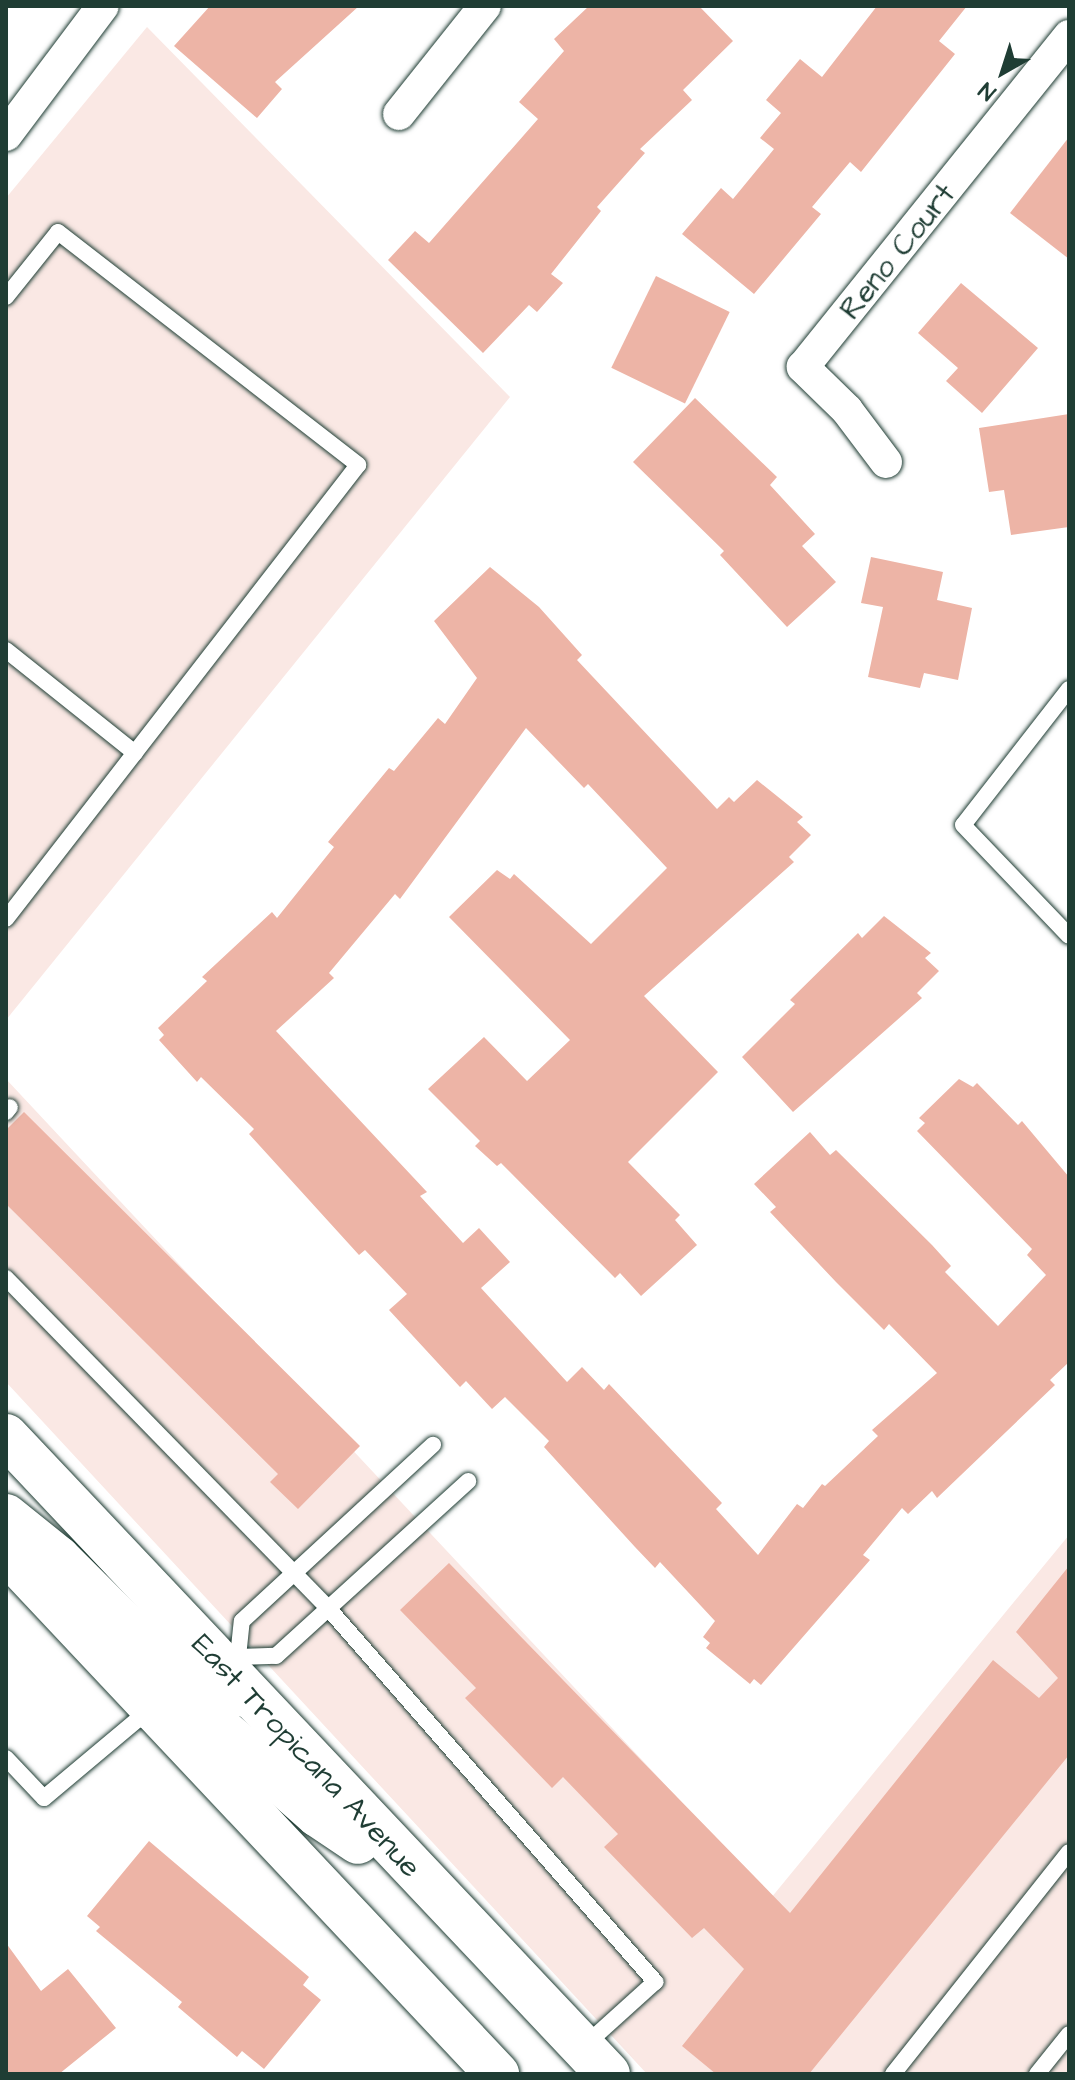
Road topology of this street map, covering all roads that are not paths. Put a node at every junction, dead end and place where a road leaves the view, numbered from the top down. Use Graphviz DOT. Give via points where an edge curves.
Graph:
graph roads {
  1 [pos="103,6"];
  2 [pos="485,6"];
  3 [pos="1069,36"];
  4 [pos="399,114"];
  5 [pos="6,135"];
  6 [pos="6,297"];
  7 [pos="886,462"];
  8 [pos="6,650"];
  9 [pos="1069,689"];
  10 [pos="135,753"];
  11 [pos="6,919"];
  12 [pos="1069,936"];
  13 [pos="6,1278"];
  14 [pos="6,1436"];
  15 [pos="433,1445"];
  16 [pos="468,1481"];
  17 [pos="6,1516"];
  18 [pos="6,1552"];
  19 [pos="292,1571"];
  20 [pos="328,1608"];
  21 [pos="236,1673"];
  22 [pos="151,1708"];
  23 [pos="6,1758"];
  24 [pos="1069,1852"];
  25 [pos="419,1877"];
  26 [pos="1069,2034"];
  27 [pos="596,2060"];
  28 [pos="497,2074"];
  29 [pos="893,2074"];
  30 [pos="1037,2074"];
  1 -- 5 [label="street"];
  2 -- 4 [label="street"];
  3 -- 7 [label="street, Reno Court" via="803,367 847,410"];
  6 -- 10 [label="lane" via="58,232 358,465"];
  8 -- 10 [label="lane"];
  9 -- 12 [label="lane" via="963,825"];
  10 -- 11 [label="lane"];
  13 -- 19 [label="lane"];
  14 -- 21 [label="main road, East Tropicana Avenue"];
  15 -- 19 [label="lane"];
  16 -- 20 [label="lane"];
  17 -- 21 [label="main road" via="58,1558 160,1657 208,1686"];
  18 -- 22 [label="main road"];
  19 -- 20 [label="lane"];
  19 -- 21 [label="lane" via="242,1621"];
  20 -- 21 [label="lane" via="276,1656"];
  20 -- 27 [label="lane" via="655,1982"];
  21 -- 25 [label="main road, East Tropicana Avenue"];
  22 -- 23 [label="lane" via="44,1798"];
  22 -- 25 [label="main road" via="165,1704 215,1724 318,1815"];
  22 -- 28 [label="main road"];
  24 -- 29 [label="lane"];
  25 -- 27 [label="main road, East Tropicana Avenue"];
  26 -- 30 [label="lane"];
}
